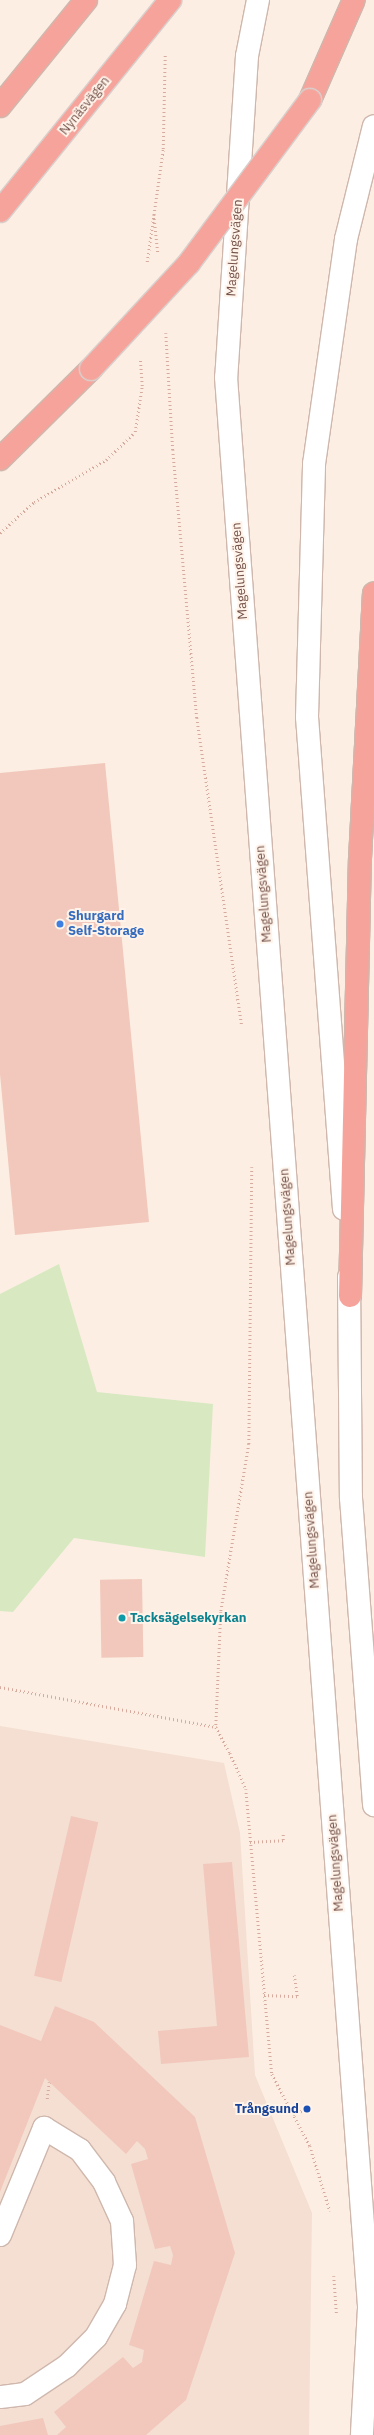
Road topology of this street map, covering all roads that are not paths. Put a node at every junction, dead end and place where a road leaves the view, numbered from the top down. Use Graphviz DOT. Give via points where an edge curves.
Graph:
graph roads {
  1 [pos="86,0"];
  2 [pos="170,0"];
  3 [pos="258,0"];
  4 [pos="354,0"];
  5 [pos="0,106"];
  6 [pos="374,126"];
  7 [pos="0,211"];
  8 [pos="0,459"];
  9 [pos="374,593"];
  10 [pos="350,1296"];
  11 [pos="374,1805"];
  12 [pos="0,2235"];
  13 [pos="0,2397"];
  14 [pos="362,2435"];
  1 -- 5 [label="highway"];
  2 -- 7 [label="highway, Nynäsvägen, bridge"];
  3 -- 14 [label="street, Magelungsvägen" via="247,56 226,377 370,2308"];
  4 -- 8 [label="highway, bridge" via="310,100 189,262 91,369"];
  6 -- 10 [label="street" via="346,239 314,464 307,717"];
  9 -- 10 [label="highway" via="360,860"];
  10 -- 11 [label="street" via="351,1498"];
  12 -- 13 [label="street" via="44,2128 80,2150 104,2182 122,2221 125,2265 115,2304 96,2337 67,2366 25,2394"];
}
